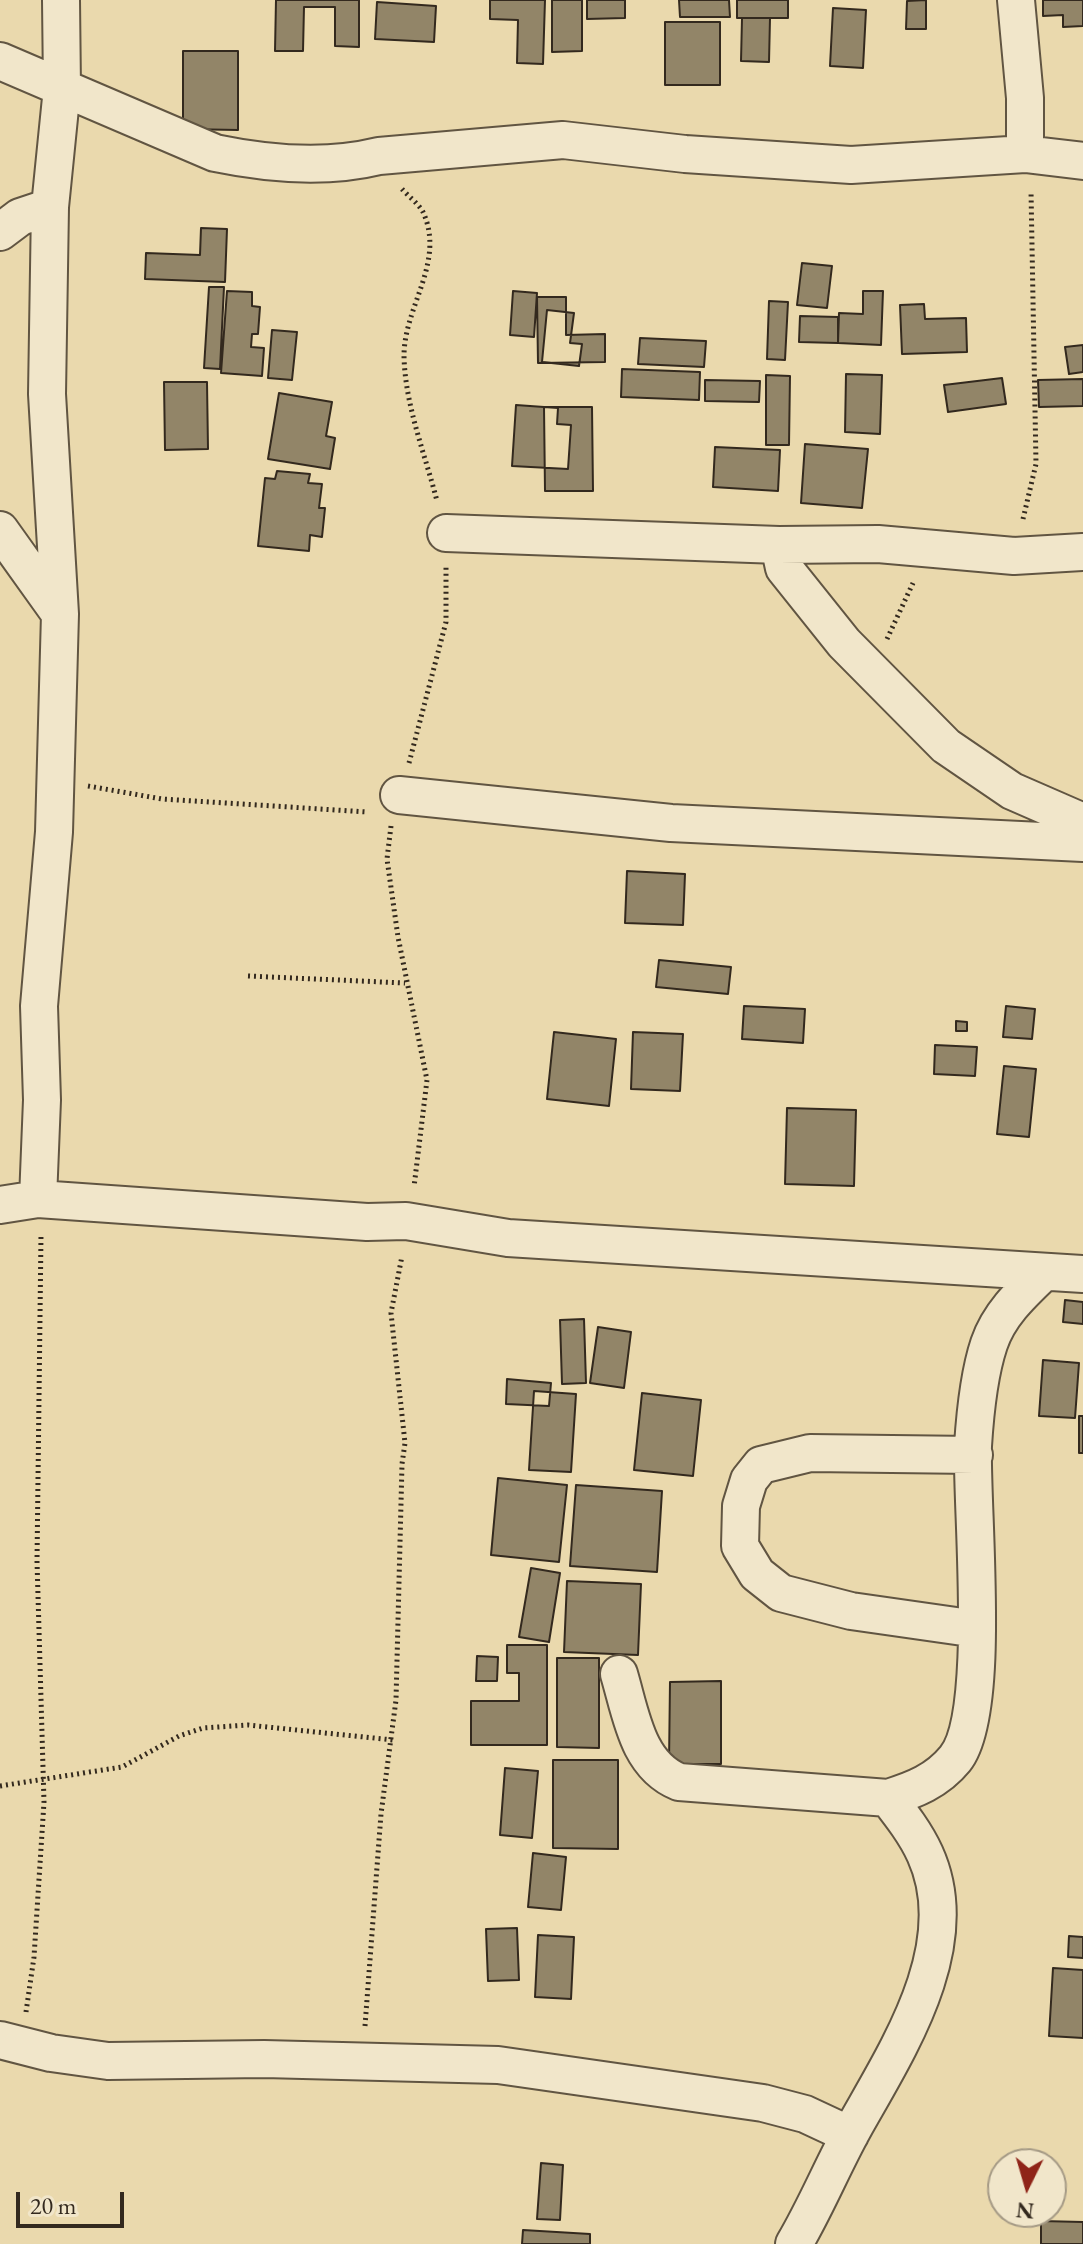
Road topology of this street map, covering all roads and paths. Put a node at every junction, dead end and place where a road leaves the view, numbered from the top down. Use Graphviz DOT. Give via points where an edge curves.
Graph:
graph roads {
  1 [pos="61,0"];
  2 [pos="1016,0"];
  3 [pos="0,61"];
  4 [pos="62,88"];
  5 [pos="1025,154"];
  6 [pos="379,156"];
  7 [pos="1083,161"];
  8 [pos="50,207"];
  9 [pos="0,232"];
  10 [pos="0,530"];
  11 [pos="446,533"];
  12 [pos="779,545"];
  13 [pos="925,549"];
  14 [pos="1083,552"];
  15 [pos="1014,556"];
  16 [pos="60,614"];
  17 [pos="872,673"];
  18 [pos="56,780"];
  19 [pos="396,804"];
  20 [pos="1083,822"];
  21 [pos="1083,843"];
  22 [pos="248,976"];
  23 [pos="405,983"];
  24 [pos="38,1199"];
  25 [pos="0,1205"];
  26 [pos="406,1221"];
  27 [pos="1044,1272"];
  28 [pos="1083,1274"];
  29 [pos="974,1455"];
  30 [pos="977,1629"];
  31 [pos="619,1674"];
  32 [pos="393,1740"];
  33 [pos="44,1782"];
  34 [pos="0,1786"];
  35 [pos="888,1798"];
  36 [pos="11,2042"];
  37 [pos="363,2063"];
  38 [pos="850,2135"];
  39 [pos="794,2244"];
  1 -- 4 [label="street"];
  2 -- 5 [label="street"];
  3 -- 4 [label="street"];
  4 -- 6 [label="street" via="215,153 293,164"];
  4 -- 8 [label="street"];
  5 -- 6 [label="street" via="851,165 563,140"];
  5 -- 7 [label="street"];
  5 -- 15 [label="path" via="1033,222 1036,464"];
  6 -- 11 [label="path" via="422,211 430,246 427,277 406,325 404,356 407,389"];
  8 -- 9 [label="street" via="20,217"];
  8 -- 16 [label="street" via="47,394"];
  10 -- 16 [label="street"];
  11 -- 12 [label="street"];
  11 -- 19 [label="path" via="446,622"];
  12 -- 13 [label="street"];
  12 -- 17 [label="street" via="784,568"];
  13 -- 15 [label="street"];
  13 -- 17 [label="path"];
  14 -- 15 [label="street"];
  16 -- 18 [label="street"];
  17 -- 20 [label="street" via="946,746 1012,791"];
  18 -- 19 [label="path" via="162,799"];
  18 -- 24 [label="street" via="39,1006"];
  19 -- 21 [label="street"];
  19 -- 23 [label="path" via="387,859"];
  22 -- 23 [label="path"];
  23 -- 26 [label="path" via="427,1080 419,1164"];
  24 -- 25 [label="street"];
  24 -- 26 [label="street"];
  24 -- 33 [label="path" via="42,1256 37,1561"];
  26 -- 27 [label="street" via="508,1238"];
  26 -- 32 [label="path" via="391,1313 405,1443"];
  27 -- 28 [label="street"];
  27 -- 29 [label="street" via="1015,1299 989,1343"];
  29 -- 30 [label="street"];
  29 -- 30 [label="street" via="810,1453 761,1465 749,1480 741,1506 740,1546 757,1574 781,1593 851,1611"];
  30 -- 35 [label="street" via="971,1700 956,1757 921,1788"];
  31 -- 35 [label="street" via="646,1755 664,1776 679,1782"];
  32 -- 33 [label="path" via="248,1725 203,1728 122,1767"];
  32 -- 37 [label="path" via="381,1814"];
  33 -- 34 [label="path"];
  33 -- 36 [label="path" via="34,1957"];
  35 -- 38 [label="street" via="927,1857 936,1895 937,1934 906,2028"];
  36 -- 37 [label="street" via="108,2061"];
  37 -- 38 [label="street" via="498,2065 686,2089 805,2114"];
  38 -- 39 [label="street"];
}
